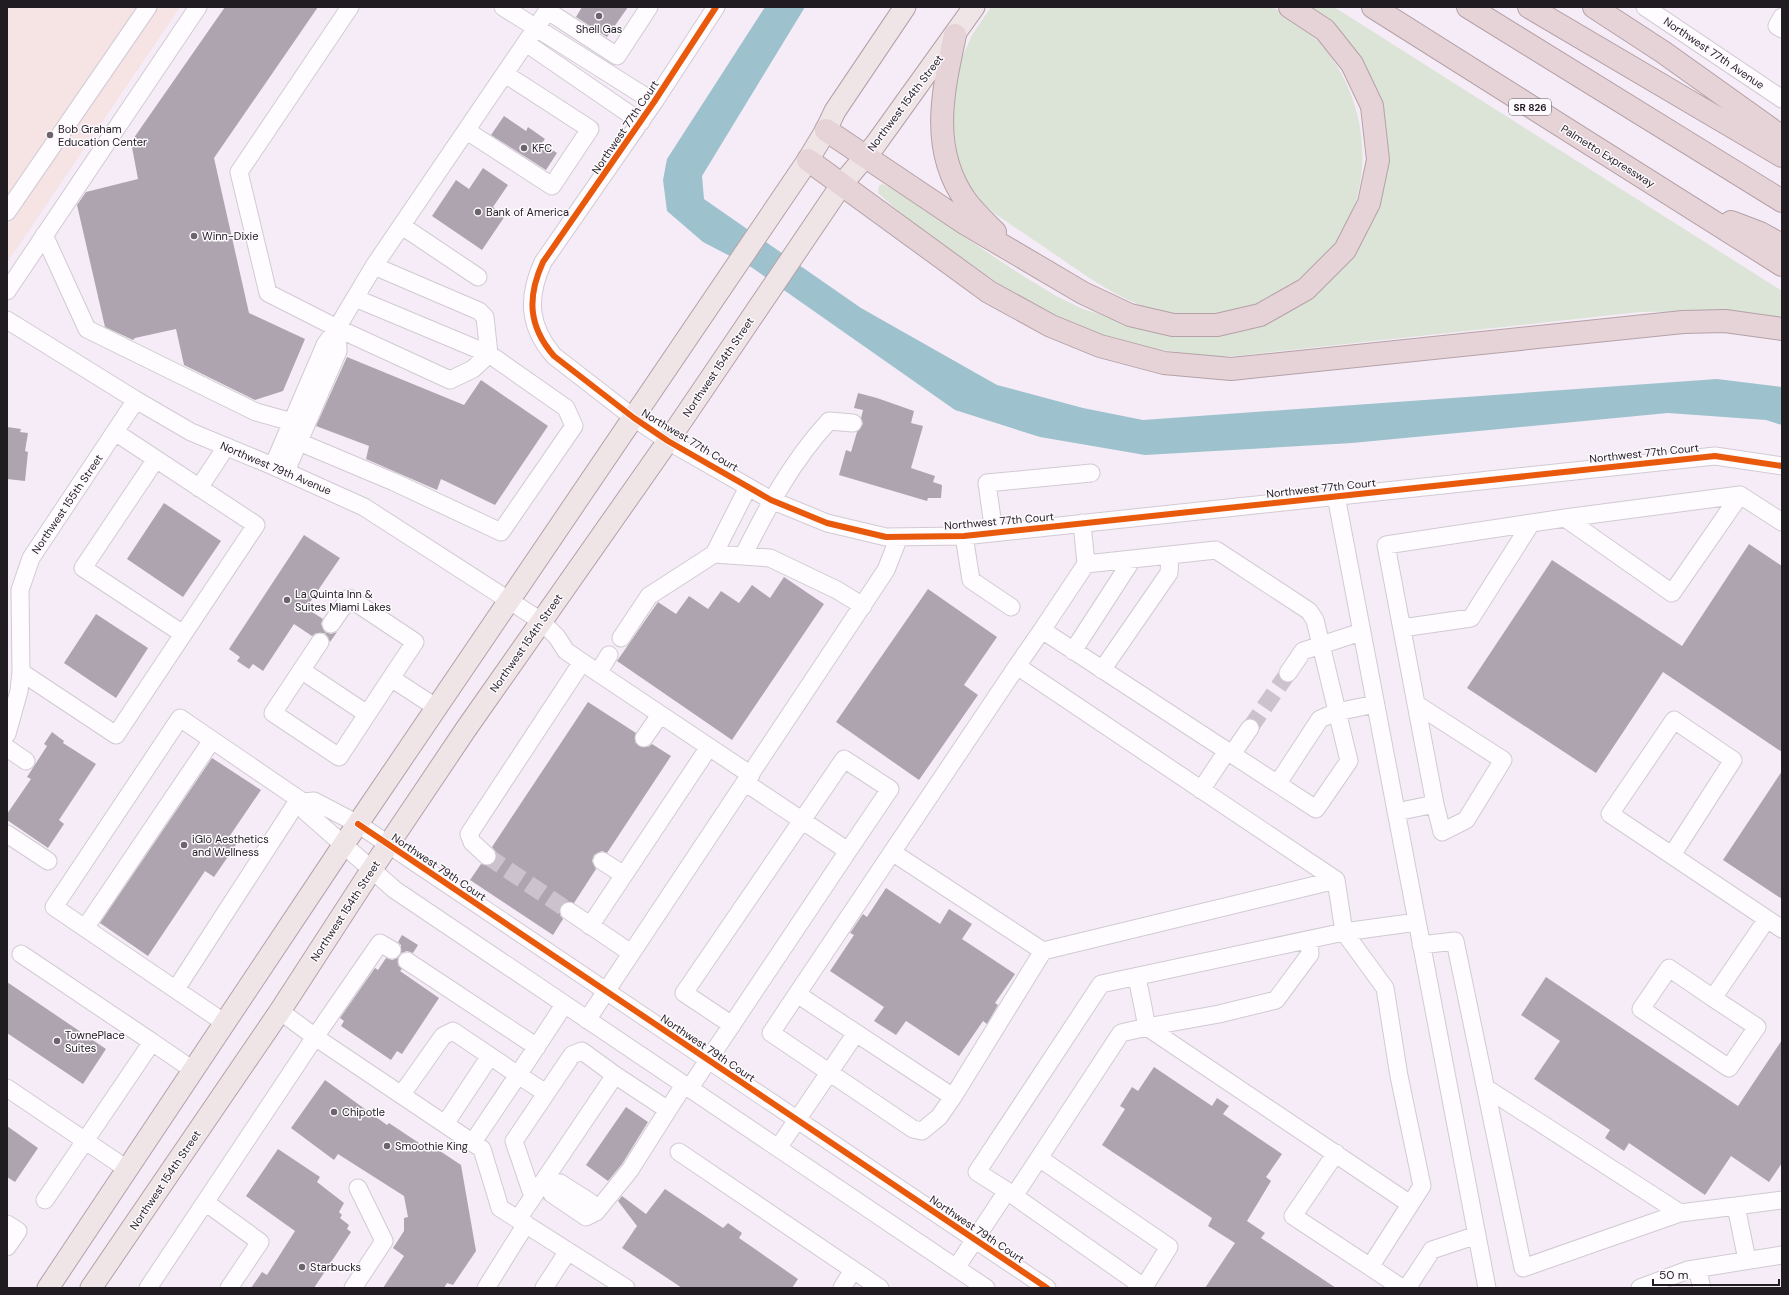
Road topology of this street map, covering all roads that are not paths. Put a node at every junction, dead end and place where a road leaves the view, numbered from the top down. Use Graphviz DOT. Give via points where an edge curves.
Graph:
graph roads {
  1 [pos="148,7"];
  2 [pos="198,7"];
  3 [pos="350,7"];
  4 [pos="503,7"];
  5 [pos="648,7"];
  6 [pos="716,7"];
  7 [pos="905,7"];
  8 [pos="974,7"];
  9 [pos="1290,7"];
  10 [pos="1373,7"];
  11 [pos="1468,7"];
  12 [pos="1529,7"];
  13 [pos="1594,7"];
  14 [pos="1645,7"];
  15 [pos="549,9"];
  16 [pos="1782,17"];
  17 [pos="535,28"];
  18 [pos="1782,29"];
  19 [pos="955,35"];
  20 [pos="526,42"];
  21 [pos="617,56"];
  22 [pos="607,72"];
  23 [pos="505,74"];
  24 [pos="1782,99"];
  25 [pos="654,102"];
  26 [pos="640,122"];
  27 [pos="826,130"];
  28 [pos="467,131"];
  29 [pos="1782,137"];
  30 [pos="1782,156"];
  31 [pos="865,157"];
  32 [pos="808,160"];
  33 [pos="842,184"];
  34 [pos="1782,201"];
  35 [pos="1687,206"];
  36 [pos="7,212"];
  37 [pos="402,226"];
  38 [pos="44,235"];
  39 [pos="1782,245"];
  40 [pos="1011,249"];
  41 [pos="1782,265"];
  42 [pos="374,266"];
  43 [pos="478,277"];
  44 [pos="7,291"];
  45 [pos="355,298"];
  46 [pos="7,320"];
  47 [pos="337,328"];
  48 [pos="1782,329"];
  49 [pos="489,354"];
  50 [pos="136,400"];
  51 [pos="634,418"];
  52 [pos="292,422"];
  53 [pos="852,423"];
  54 [pos="115,432"];
  55 [pos="668,441"];
  56 [pos="299,442"];
  57 [pos="226,447"];
  58 [pos="156,459"];
  59 [pos="1782,466"];
  60 [pos="279,468"];
  61 [pos="1091,473"];
  62 [pos="748,487"];
  63 [pos="199,488"];
  64 [pos="1740,495"];
  65 [pos="1336,496"];
  66 [pos="771,500"];
  67 [pos="1565,518"];
  68 [pos="1782,522"];
  69 [pos="1082,523"];
  70 [pos="1530,525"];
  71 [pos="994,533"];
  72 [pos="964,536"];
  73 [pos="899,537"];
  74 [pos="714,554"];
  75 [pos="1170,555"];
  76 [pos="743,556"];
  77 [pos="1132,560"];
  78 [pos="1086,564"];
  79 [pos="511,599"];
  80 [pos="862,606"];
  81 [pos="1011,607"];
  82 [pos="541,620"];
  83 [pos="331,624"];
  84 [pos="1402,628"];
  85 [pos="1042,630"];
  86 [pos="1362,632"];
  87 [pos="183,634"];
  88 [pos="621,638"];
  89 [pos="320,642"];
  90 [pos="1321,645"];
  91 [pos="1072,651"];
  92 [pos="609,655"];
  93 [pos="16,661"];
  94 [pos="582,662"];
  95 [pos="1017,666"];
  96 [pos="301,670"];
  97 [pos="1102,670"];
  98 [pos="598,673"];
  99 [pos="1288,673"];
  100 [pos="391,678"];
  101 [pos="1375,704"];
  102 [pos="1416,704"];
  103 [pos="437,708"];
  104 [pos="1337,712"];
  105 [pos="367,714"];
  106 [pos="664,718"];
  107 [pos="1250,728"];
  108 [pos="7,734"];
  109 [pos="212,740"];
  110 [pos="649,741"];
  111 [pos="7,748"];
  112 [pos="709,748"];
  113 [pos="1230,753"];
  114 [pos="26,761"];
  115 [pos="748,779"];
  116 [pos="1278,783"];
  117 [pos="1201,790"];
  118 [pos="301,800"];
  119 [pos="1435,804"];
  120 [pos="1396,812"];
  121 [pos="801,820"];
  122 [pos="358,824"];
  123 [pos="7,834"];
  124 [pos="344,844"];
  125 [pos="388,845"];
  126 [pos="848,850"];
  127 [pos="892,852"];
  128 [pos="1672,855"];
  129 [pos="486,856"];
  130 [pos="48,861"];
  131 [pos="602,861"];
  132 [pos="372,869"];
  133 [pos="624,875"];
  134 [pos="1336,880"];
  135 [pos="569,911"];
  136 [pos="1767,919"];
  137 [pos="1417,922"];
  138 [pos="590,926"];
  139 [pos="85,928"];
  140 [pos="1782,929"];
  141 [pos="1344,932"];
  142 [pos="1309,940"];
  143 [pos="1421,945"];
  144 [pos="392,950"];
  145 [pos="1043,951"];
  146 [pos="631,953"];
  147 [pos="21,954"];
  148 [pos="407,961"];
  149 [pos="1137,977"];
  150 [pos="176,989"];
  151 [pos="606,991"];
  152 [pos="797,994"];
  153 [pos="1713,998"];
  154 [pos="564,1005"];
  155 [pos="280,1011"];
  156 [pos="587,1020"];
  157 [pos="225,1022"];
  158 [pos="732,1024"];
  159 [pos="1147,1027"];
  160 [pos="856,1033"];
  161 [pos="315,1037"];
  162 [pos="152,1042"];
  163 [pos="537,1047"];
  164 [pos="490,1056"];
  165 [pos="708,1060"];
  166 [pos="193,1070"];
  167 [pos="828,1072"];
  168 [pos="518,1075"];
  169 [pos="615,1075"];
  170 [pos="687,1087"];
  171 [pos="7,1088"];
  172 [pos="1486,1088"];
  173 [pos="546,1093"];
  174 [pos="402,1094"];
  175 [pos="953,1097"];
  176 [pos="668,1110"];
  177 [pos="797,1120"];
  178 [pos="445,1124"];
  179 [pos="85,1141"];
  180 [pos="473,1142"];
  181 [pos="778,1148"];
  182 [pos="679,1152"];
  183 [pos="1336,1153"];
  184 [pos="1039,1158"];
  185 [pos="127,1169"];
  186 [pos="548,1183"];
  187 [pos="358,1188"];
  188 [pos="1010,1194"];
  189 [pos="533,1197"];
  190 [pos="45,1200"];
  191 [pos="1782,1200"];
  192 [pos="205,1202"];
  193 [pos="1410,1204"];
  194 [pos="1736,1206"];
  195 [pos="1680,1213"];
  196 [pos="522,1222"];
  197 [pos="7,1224"];
  198 [pos="1477,1235"];
  199 [pos="975,1239"];
  200 [pos="7,1247"];
  201 [pos="568,1251"];
  202 [pos="1782,1255"];
  203 [pos="1747,1260"];
  204 [pos="1370,1267"];
  205 [pos="956,1268"];
  206 [pos="1697,1269"];
  207 [pos="853,1270"];
  208 [pos="601,1282"];
  209 [pos="1664,1284"];
  210 [pos="48,1288"];
  211 [pos="91,1288"];
  212 [pos="148,1288"];
  213 [pos="229,1288"];
  214 [pos="352,1288"];
  215 [pos="486,1288"];
  216 [pos="544,1288"];
  217 [pos="626,1288"];
  218 [pos="842,1288"];
  219 [pos="880,1288"];
  220 [pos="986,1288"];
  221 [pos="1047,1288"];
  222 [pos="1145,1288"];
  223 [pos="1402,1288"];
  224 [pos="1407,1288"];
  225 [pos="1487,1288"];
  226 [pos="1640,1288"];
  227 [pos="1702,1288"];
  1 -- 36 [label="street"];
  2 -- 38 [label="street"];
  3 -- 47 [label="street" via="239,172 268,293"];
  4 -- 17 [label="street"];
  5 -- 21 [label="street"];
  6 -- 25 [label="street, Northwest 77th Court"];
  7 -- 27 [label="main road" via="835,111"];
  8 -- 19 [label="main road, Northwest 154th Street"];
  9 -- 40 [label="highway" via="1325,30 1352,64 1372,106 1378,160 1369,204 1345,250 1306,289 1260,315 1217,325 1173,325 1130,315 1083,292"];
  10 -- 35 [label="highway, Palmetto Expressway / SR 826"];
  11 -- 34 [label="highway"];
  12 -- 30 [label="highway"];
  13 -- 29 [label="highway" via="1663,52"];
  14 -- 24 [label="street, Northwest 77th Avenue"];
  15 -- 17 [label="street"];
  15 -- 21 [label="street"];
  16 -- 18 [label="street" via="1776,26"];
  17 -- 20 [label="street"];
  17 -- 22 [label="street"];
  19 -- 31 [label="main road, Northwest 154th Street"];
  19 -- 40 [label="highway" via="942,105 942,132 948,163 966,200"];
  20 -- 23 [label="street"];
  20 -- 26 [label="street"];
  21 -- 22 [label="street"];
  22 -- 25 [label="street"];
  23 -- 28 [label="street"];
  23 -- 28 [label="street" via="590,129 552,186"];
  25 -- 26 [label="street, Northwest 77th Court"];
  26 -- 51 [label="street, Northwest 77th Court" via="543,262 536,279 532,315 544,344 554,356"];
  27 -- 31 [label="highway"];
  27 -- 32 [label="main road"];
  28 -- 37 [label="street"];
  31 -- 33 [label="main road, Northwest 154th Street"];
  31 -- 40 [label="highway" via="966,224"];
  32 -- 33 [label="highway"];
  32 -- 51 [label="main road"];
  33 -- 48 [label="highway" via="989,292 1072,335 1100,346 1164,363 1231,369 1683,322 1725,322"];
  33 -- 55 [label="main road, Northwest 154th Street"];
  35 -- 39 [label="highway" via="1760,233"];
  35 -- 41 [label="highway, Palmetto Expressway / SR 826"];
  37 -- 42 [label="street"];
  37 -- 43 [label="street"];
  38 -- 44 [label="street"];
  38 -- 52 [label="street" via="87,329 256,412"];
  42 -- 45 [label="street"];
  42 -- 49 [label="street" via="479,311 486,317"];
  45 -- 47 [label="street"];
  45 -- 49 [label="street"];
  46 -- 50 [label="street, Northwest 79th Avenue"];
  47 -- 49 [label="street" via="450,380 473,369"];
  47 -- 52 [label="street" via="325,345"];
  47 -- 56 [label="street" via="338,351"];
  49 -- 56 [label="street" via="566,408 574,426 501,532 394,482"];
  50 -- 54 [label="street, Northwest 155th Street"];
  50 -- 57 [label="street, Northwest 79th Avenue" via="191,432"];
  51 -- 55 [label="street, Northwest 77th Court"];
  51 -- 79 [label="main road"];
  52 -- 60 [label="street"];
  53 -- 66 [label="street" via="829,421"];
  54 -- 58 [label="street"];
  54 -- 93 [label="street, Northwest 155th Street" via="31,558 20,590"];
  55 -- 62 [label="street, Northwest 77th Court"];
  55 -- 82 [label="main road, Northwest 154th Street"];
  56 -- 60 [label="street"];
  57 -- 60 [label="street, Northwest 79th Avenue"];
  57 -- 63 [label="street"];
  58 -- 63 [label="street"];
  58 -- 87 [label="street" via="83,568"];
  59 -- 65 [label="street, Northwest 77th Court" via="1715,456"];
  60 -- 79 [label="street, Northwest 79th Avenue" via="364,507"];
  61 -- 71 [label="street" via="987,483"];
  62 -- 66 [label="street, Northwest 77th Court"];
  62 -- 74 [label="street"];
  63 -- 87 [label="street" via="256,525"];
  64 -- 67 [label="street"];
  64 -- 67 [label="street" via="1672,593"];
  64 -- 68 [label="street"];
  65 -- 69 [label="street, Northwest 77th Court"];
  65 -- 86 [label="street"];
  66 -- 73 [label="street, Northwest 77th Court" via="827,523 886,537"];
  66 -- 76 [label="street"];
  67 -- 70 [label="street"];
  69 -- 71 [label="street, Northwest 77th Court"];
  69 -- 78 [label="street"];
  70 -- 84 [label="street" via="1471,618"];
  70 -- 84 [label="street" via="1386,545"];
  71 -- 72 [label="street, Northwest 77th Court"];
  72 -- 73 [label="street, Northwest 77th Court"];
  72 -- 81 [label="street" via="971,580"];
  73 -- 80 [label="street" via="886,570"];
  74 -- 76 [label="street"];
  74 -- 88 [label="street" via="649,596"];
  75 -- 77 [label="street"];
  75 -- 90 [label="street" via="1216,550 1309,611 1315,620"];
  75 -- 97 [label="street" via="1169,574"];
  76 -- 80 [label="street" via="770,558 838,590"];
  77 -- 78 [label="street"];
  77 -- 91 [label="street"];
  78 -- 85 [label="street"];
  79 -- 82 [label="street, Northwest 79th Avenue"];
  79 -- 103 [label="main road"];
  80 -- 115 [label="street"];
  82 -- 94 [label="street, Northwest 79th Avenue" via="566,651"];
  82 -- 125 [label="main road, Northwest 154th Street"];
  83 -- 100 [label="street" via="349,598 415,642"];
  84 -- 102 [label="street"];
  85 -- 91 [label="street"];
  85 -- 95 [label="street"];
  86 -- 90 [label="street"];
  86 -- 101 [label="street"];
  87 -- 93 [label="street" via="116,736"];
  89 -- 96 [label="street"];
  90 -- 99 [label="street" via="1303,651"];
  90 -- 104 [label="street"];
  91 -- 97 [label="street"];
  92 -- 98 [label="street"];
  93 -- 108 [label="street, Northwest 155th Street" via="19,691"];
  94 -- 98 [label="street, Northwest 79th Avenue"];
  94 -- 129 [label="street" via="469,834 472,842"];
  95 -- 117 [label="street"];
  95 -- 127 [label="street"];
  96 -- 105 [label="street"];
  96 -- 105 [label="street" via="272,713 338,757"];
  97 -- 113 [label="street"];
  98 -- 106 [label="street, Northwest 79th Avenue"];
  100 -- 103 [label="street"];
  100 -- 105 [label="street"];
  101 -- 104 [label="street"];
  101 -- 120 [label="street"];
  102 -- 119 [label="street"];
  102 -- 119 [label="street" via="1503,760 1466,820 1442,832"];
  103 -- 122 [label="main road"];
  104 -- 116 [label="street" via="1320,719"];
  104 -- 116 [label="street" via="1349,761 1316,809"];
  106 -- 110 [label="street"];
  106 -- 112 [label="street, Northwest 79th Avenue"];
  107 -- 113 [label="street"];
  109 -- 118 [label="street"];
  109 -- 139 [label="street"];
  109 -- 139 [label="street" via="180,718 54,907"];
  111 -- 114 [label="street"];
  112 -- 115 [label="street, Northwest 79th Avenue"];
  112 -- 133 [label="street"];
  113 -- 116 [label="street"];
  113 -- 117 [label="street"];
  115 -- 121 [label="street, Northwest 79th Avenue"];
  115 -- 146 [label="street"];
  117 -- 134 [label="street"];
  118 -- 122 [label="street, Northwest 79th Court" via="314,801"];
  118 -- 124 [label="street" via="305,811"];
  118 -- 150 [label="street"];
  119 -- 120 [label="street"];
  120 -- 137 [label="street"];
  121 -- 126 [label="street, Northwest 79th Avenue"];
  121 -- 126 [label="street" via="844,759 890,789"];
  121 -- 158 [label="street" via="684,993"];
  122 -- 124 [label="main road"];
  122 -- 125 [label="street, Northwest 79th Court"];
  123 -- 130 [label="street"];
  124 -- 132 [label="street"];
  124 -- 157 [label="main road"];
  125 -- 132 [label="main road, Northwest 154th Street"];
  125 -- 151 [label="street, Northwest 79th Court"];
  126 -- 158 [label="street"];
  127 -- 145 [label="street"];
  127 -- 152 [label="street"];
  128 -- 128 [label="street" via="1610,814 1674,720 1733,760"];
  128 -- 136 [label="street"];
  131 -- 133 [label="street"];
  132 -- 154 [label="street" via="395,890"];
  132 -- 155 [label="main road, Northwest 154th Street"];
  133 -- 138 [label="street"];
  134 -- 141 [label="street"];
  134 -- 145 [label="street"];
  135 -- 138 [label="street"];
  136 -- 140 [label="street"];
  136 -- 153 [label="street"];
  137 -- 141 [label="street"];
  137 -- 143 [label="street"];
  138 -- 146 [label="street"];
  139 -- 150 [label="street"];
  141 -- 142 [label="street"];
  141 -- 193 [label="street" via="1385,988 1399,1076 1422,1186"];
  142 -- 149 [label="street"];
  142 -- 159 [label="street" via="1310,954 1276,1000"];
  143 -- 172 [label="street" via="1455,941"];
  143 -- 198 [label="street"];
  144 -- 161 [label="street" via="380,943"];
  145 -- 175 [label="street"];
  146 -- 151 [label="street"];
  147 -- 162 [label="street"];
  148 -- 163 [label="street"];
  149 -- 159 [label="street"];
  149 -- 188 [label="street" via="1101,984 977,1172"];
  150 -- 157 [label="street"];
  151 -- 156 [label="street"];
  151 -- 165 [label="street, Northwest 79th Court"];
  152 -- 160 [label="street"];
  152 -- 167 [label="street" via="771,1033"];
  153 -- 153 [label="street" via="1670,968 1641,1009 1729,1068 1756,1027"];
  154 -- 156 [label="street"];
  154 -- 163 [label="street"];
  155 -- 161 [label="street"];
  155 -- 211 [label="main road, Northwest 154th Street"];
  156 -- 170 [label="street"];
  157 -- 166 [label="main road"];
  158 -- 165 [label="street"];
  159 -- 183 [label="street"];
  159 -- 184 [label="street" via="1121,1033"];
  160 -- 167 [label="street"];
  160 -- 175 [label="street"];
  161 -- 174 [label="street"];
  161 -- 192 [label="street"];
  162 -- 166 [label="street"];
  162 -- 179 [label="street"];
  163 -- 168 [label="street"];
  164 -- 168 [label="street"];
  164 -- 174 [label="street" via="458,1033 448,1032"];
  164 -- 178 [label="street"];
  165 -- 170 [label="street"];
  165 -- 177 [label="street, Northwest 79th Court"];
  166 -- 185 [label="main road"];
  167 -- 175 [label="street" via="913,1129 922,1131 939,1117"];
  167 -- 177 [label="street"];
  168 -- 173 [label="street"];
  168 -- 180 [label="street"];
  169 -- 173 [label="street" via="582,1051 572,1055"];
  169 -- 176 [label="street"];
  169 -- 186 [label="street"];
  170 -- 176 [label="street"];
  170 -- 181 [label="street"];
  171 -- 179 [label="street"];
  172 -- 195 [label="street"];
  172 -- 195 [label="street" via="1523,1268"];
  173 -- 189 [label="street" via="514,1141"];
  174 -- 178 [label="street"];
  176 -- 186 [label="street" via="630,1170 596,1212 586,1217 552,1194"];
  177 -- 181 [label="street"];
  177 -- 199 [label="street, Northwest 79th Court"];
  178 -- 180 [label="street"];
  179 -- 185 [label="street"];
  179 -- 190 [label="street"];
  180 -- 196 [label="street" via="482,1149 500,1208"];
  181 -- 205 [label="street"];
  182 -- 207 [label="street"];
  183 -- 193 [label="street"];
  183 -- 204 [label="street" via="1293,1216"];
  184 -- 188 [label="street"];
  184 -- 222 [label="street" via="1169,1247"];
  185 -- 210 [label="main road"];
  186 -- 189 [label="street"];
  187 -- 214 [label="street" via="384,1241"];
  188 -- 199 [label="street"];
  188 -- 222 [label="street"];
  189 -- 196 [label="street"];
  191 -- 194 [label="street"];
  192 -- 212 [label="street"];
  192 -- 213 [label="street" via="260,1242"];
  193 -- 204 [label="street"];
  194 -- 195 [label="street"];
  194 -- 203 [label="street"];
  196 -- 201 [label="street"];
  196 -- 215 [label="street"];
  197 -- 200 [label="street" via="18,1231"];
  198 -- 224 [label="street" via="1432,1250"];
  198 -- 225 [label="street"];
  199 -- 205 [label="street"];
  199 -- 221 [label="street, Northwest 79th Court"];
  201 -- 208 [label="street"];
  201 -- 216 [label="street"];
  202 -- 203 [label="street"];
  203 -- 206 [label="street"];
  204 -- 223 [label="street"];
  205 -- 220 [label="street"];
  206 -- 209 [label="street"];
  206 -- 227 [label="street"];
  207 -- 218 [label="street"];
  207 -- 219 [label="street"];
  208 -- 217 [label="street"];
  209 -- 226 [label="street"];
}
